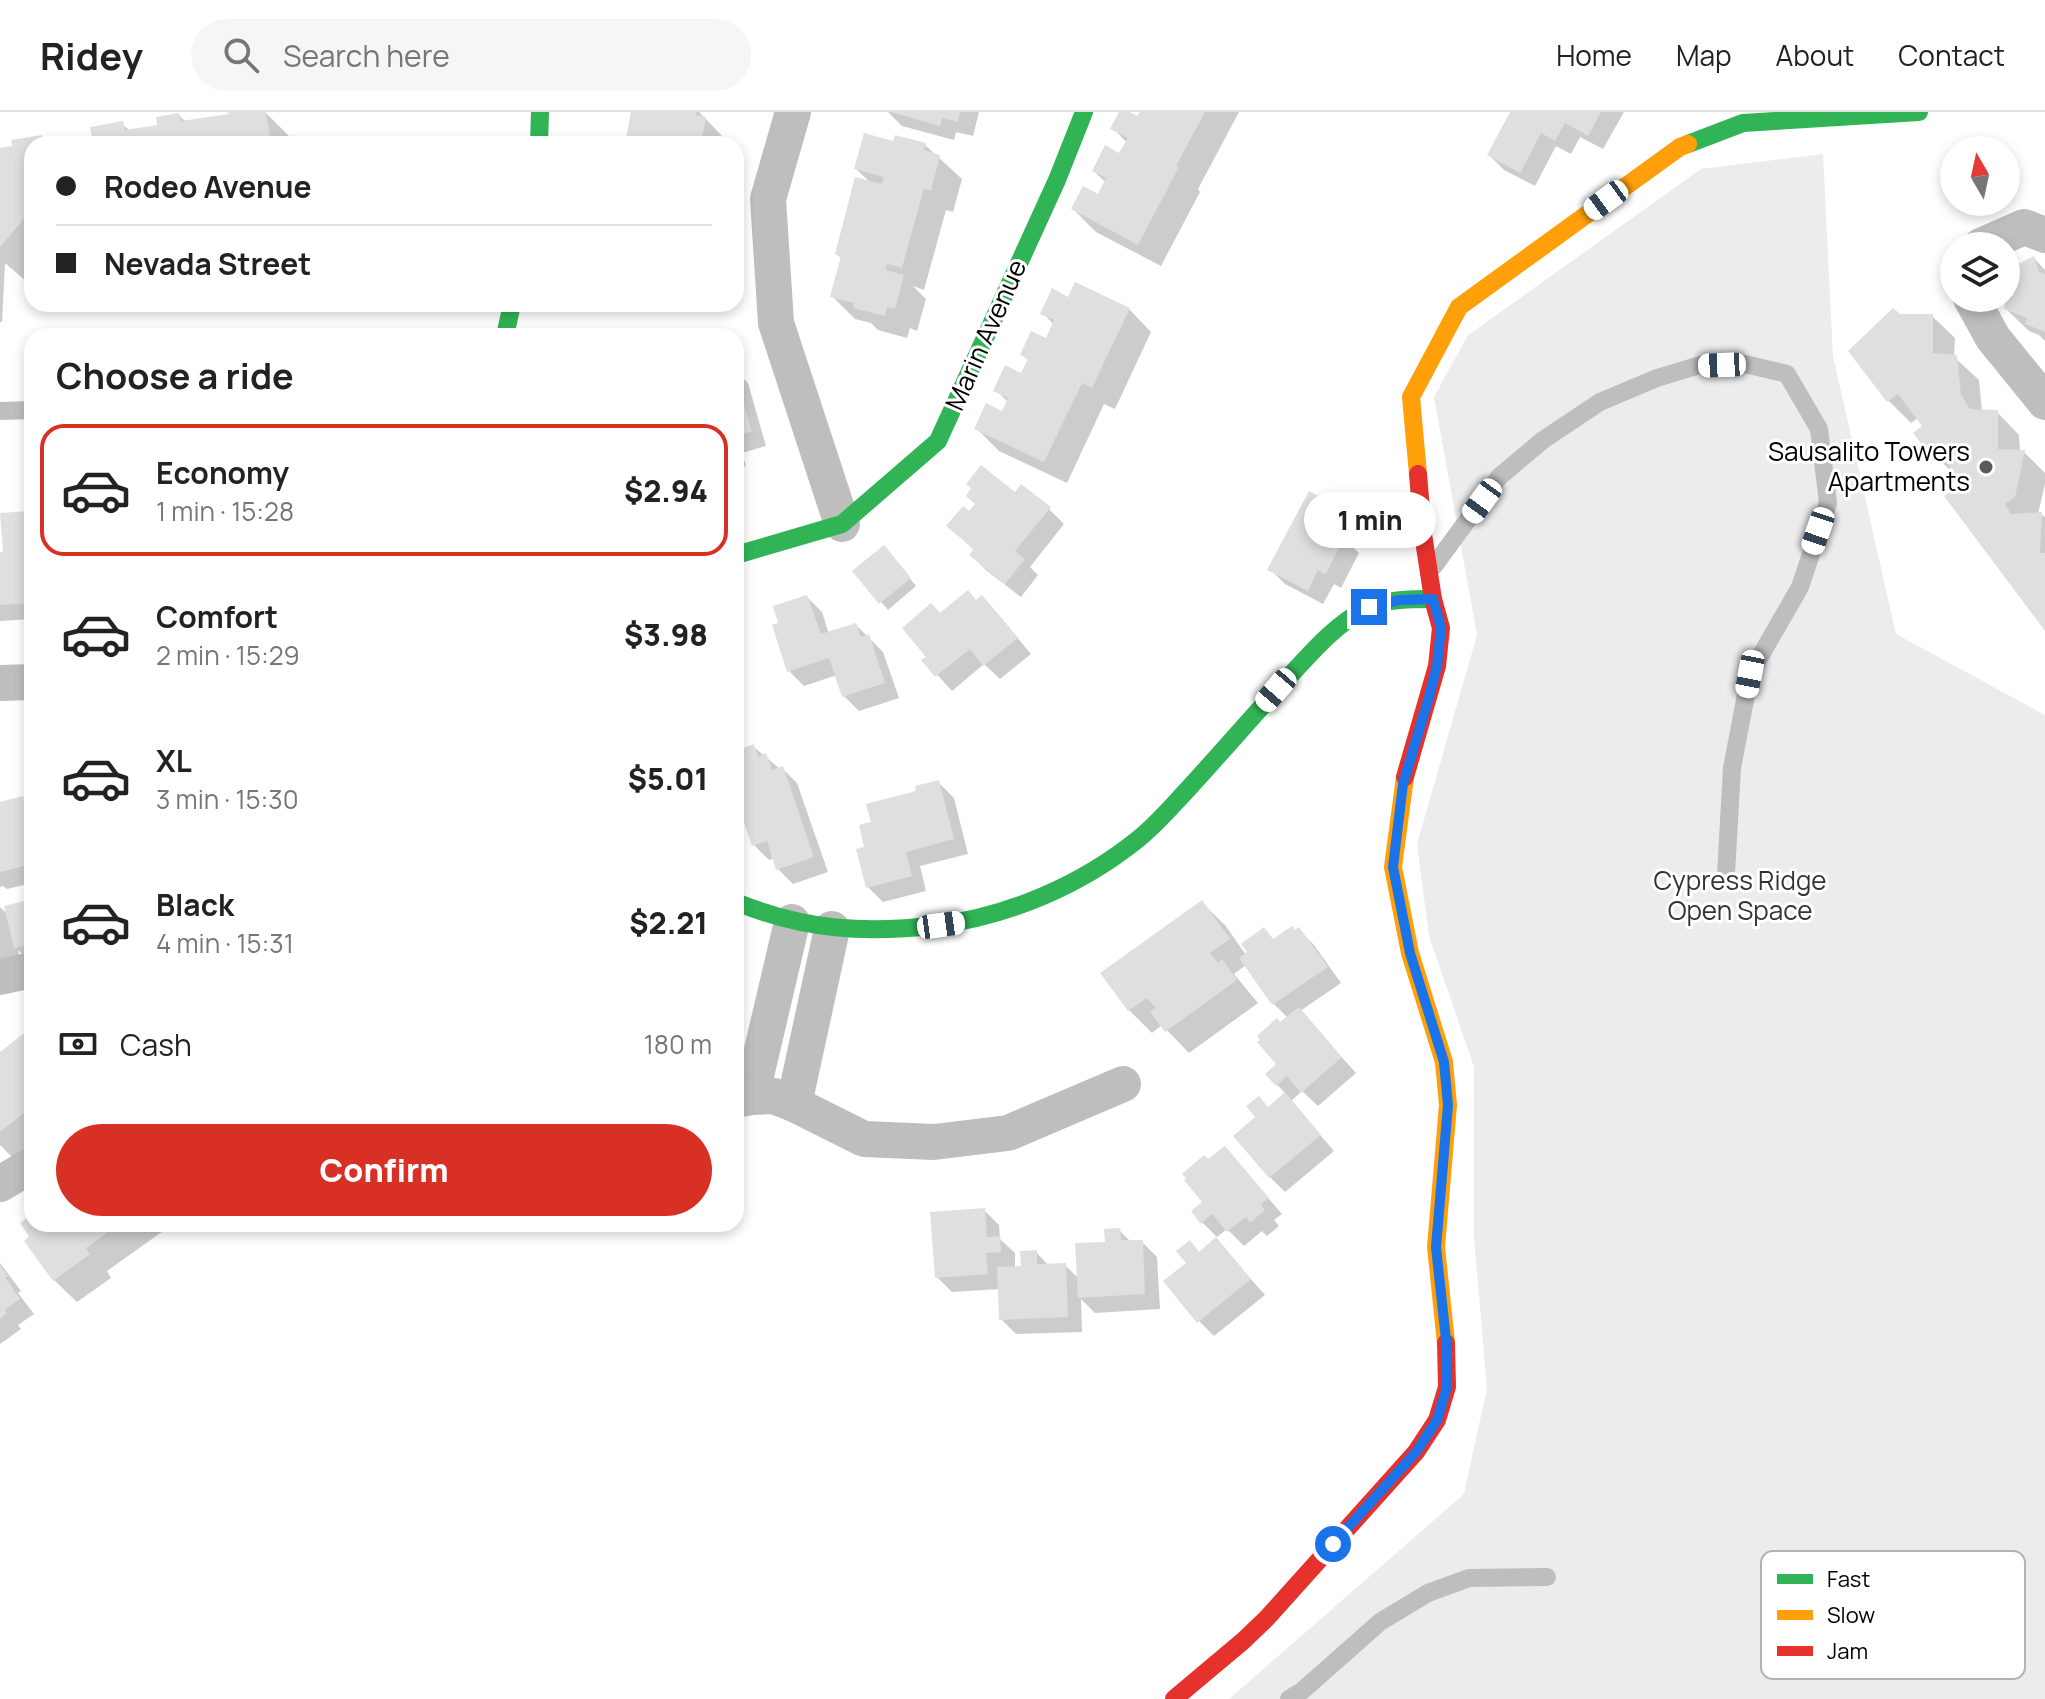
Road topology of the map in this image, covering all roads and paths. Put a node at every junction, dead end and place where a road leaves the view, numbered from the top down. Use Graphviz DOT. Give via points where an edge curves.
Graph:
graph roads {
  1 [pos="540,112"];
  2 [pos="793,112"];
  3 [pos="1084,112"];
  4 [pos="1919,112"];
  5 [pos="539,136"];
  6 [pos="2013,232"];
  7 [pos="2045,235"];
  8 [pos="1979,312"];
  9 [pos="2045,402"];
  10 [pos="24,410"];
  11 [pos="0,411"];
  12 [pos="842,524"];
  13 [pos="744,553"];
  14 [pos="1430,572"];
  15 [pos="1433,599"];
  16 [pos="24,682"];
  17 [pos="0,683"];
  18 [pos="1726,874"];
  19 [pos="744,906"];
  20 [pos="792,922"];
  21 [pos="832,929"];
  22 [pos="24,972"];
  23 [pos="0,977"];
  24 [pos="1123,1084"];
  25 [pos="744,1095"];
  26 [pos="744,1099"];
  27 [pos="794,1104"];
  28 [pos="24,1170"];
  29 [pos="0,1184"];
  30 [pos="1547,1577"];
  31 [pos="1174,1699"];
  32 [pos="1289,1699"];
  1 -- 5 [label="street"];
  2 -- 12 [label="street" via="768,199 776,323"];
  3 -- 12 [label="street, Marin Avenue" via="938,441"];
  4 -- 14 [label="street" via="1743,123 1680,147 1459,307 1411,397"];
  6 -- 7 [label="street" via="2024,227"];
  8 -- 9 [label="street"];
  10 -- 11 [label="lane"];
  12 -- 13 [label="street, Marin Avenue"];
  14 -- 15 [label="street"];
  14 -- 18 [label="lane" via="1499,477 1600,402 1700,365 1745,364 1787,374 1819,429 1828,503 1800,587 1750,674 1732,768"];
  15 -- 21 [label="street" via="1369,607 1328,637 1168,811 1089,872 1022,905 971,921 910,930"];
  15 -- 31 [label="street" via="1441,628 1437,666 1403,784 1393,867 1410,953 1444,1062 1448,1105 1436,1247 1447,1387 1437,1420 1416,1452 1267,1618"];
  16 -- 17 [label="street"];
  19 -- 20 [label="street"];
  20 -- 21 [label="street"];
  20 -- 25 [label="street"];
  21 -- 27 [label="street"];
  22 -- 23 [label="street"];
  24 -- 27 [label="street" via="1008,1133 934,1142 864,1139"];
  26 -- 27 [label="street" via="774,1096"];
  28 -- 29 [label="street"];
  30 -- 32 [label="lane" via="1469,1578 1428,1593 1380,1622"];
}
